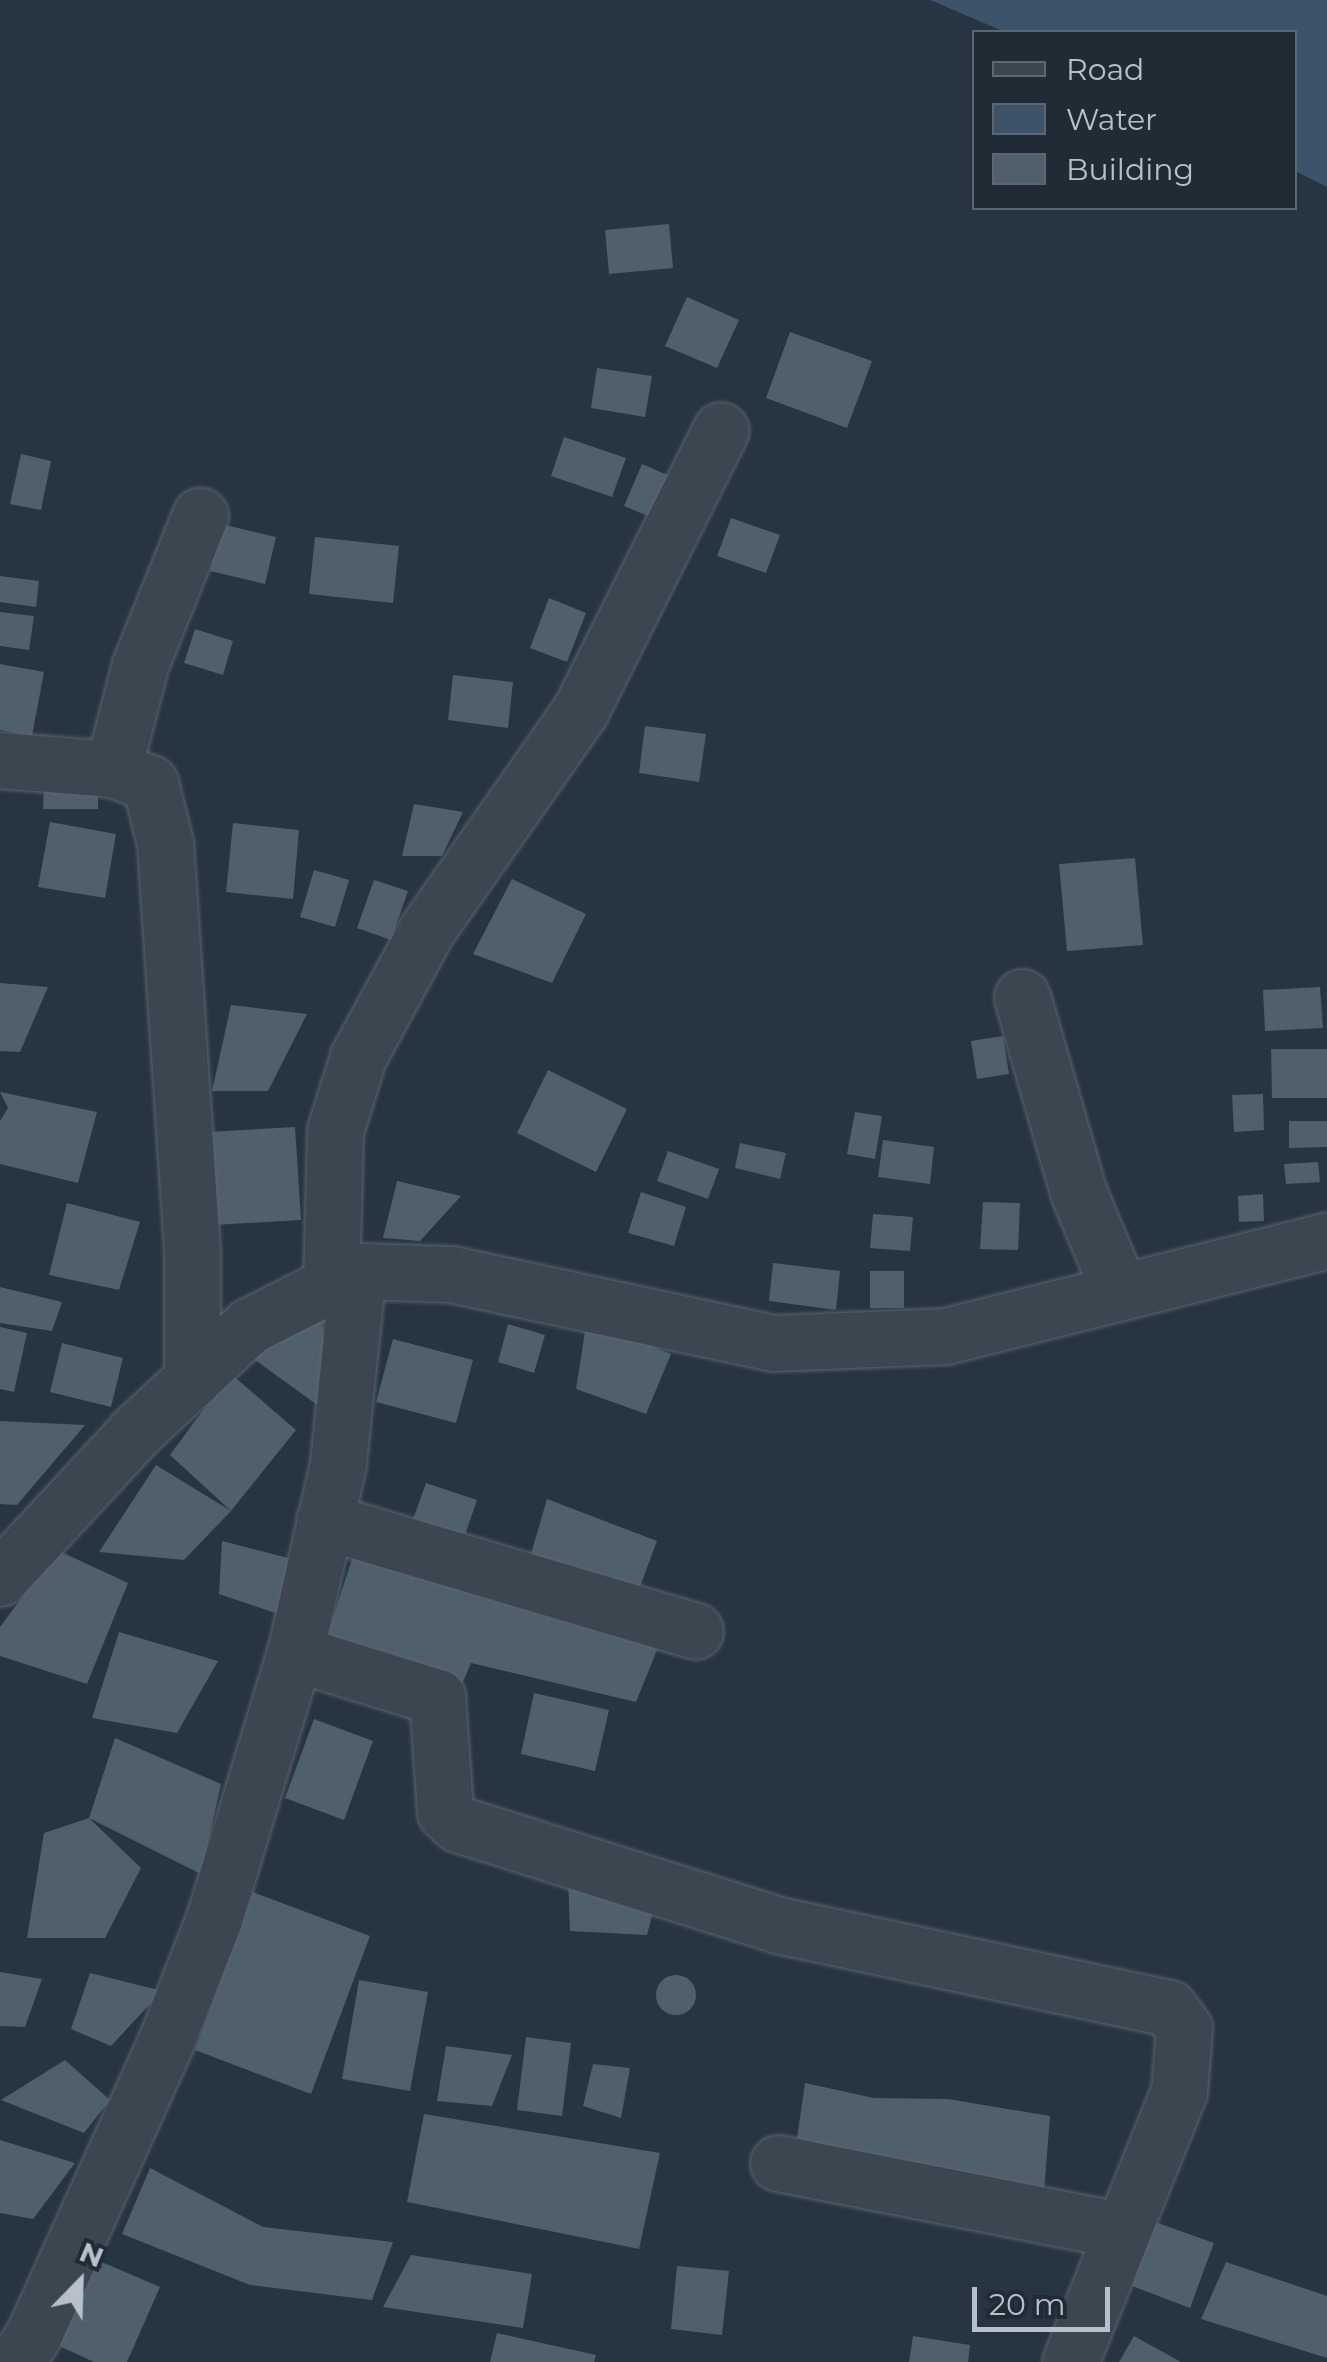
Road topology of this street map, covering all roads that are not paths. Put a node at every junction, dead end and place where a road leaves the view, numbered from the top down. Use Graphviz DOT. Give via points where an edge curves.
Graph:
graph roads {
  1 [pos="721,430"];
  2 [pos="200,516"];
  3 [pos="0,760"];
  4 [pos="113,769"];
  5 [pos="1022,997"];
  6 [pos="1327,1240"];
  7 [pos="344,1278"];
  8 [pos="1120,1292"];
  9 [pos="192,1380"];
  10 [pos="324,1521"];
  11 [pos="7,1563"];
  12 [pos="695,1631"];
  13 [pos="295,1653"];
  14 [pos="778,2163"];
  15 [pos="1120,2230"];
  16 [pos="16,2362"];
  17 [pos="1070,2362"];
  1 -- 7 [label="street" via="580,711 426,931 358,1056 335,1131"];
  2 -- 4 [label="street" via="140,665"];
  3 -- 4 [label="street"];
  4 -- 9 [label="street" via="150,782 165,843 192,1252"];
  5 -- 8 [label="street" via="1079,1194"];
  6 -- 8 [label="street"];
  7 -- 8 [label="street" via="450,1274 774,1342 946,1336"];
  7 -- 9 [label="street" via="249,1326"];
  7 -- 10 [label="street" via="338,1462"];
  9 -- 11 [label="street"];
  10 -- 12 [label="street"];
  10 -- 13 [label="street"];
  13 -- 15 [label="street" via="437,1697 445,1812 458,1824 778,1925 1169,2008 1184,2028 1179,2091"];
  13 -- 16 [label="street" via="193,1972"];
  14 -- 15 [label="street"];
  15 -- 17 [label="street"];
}
